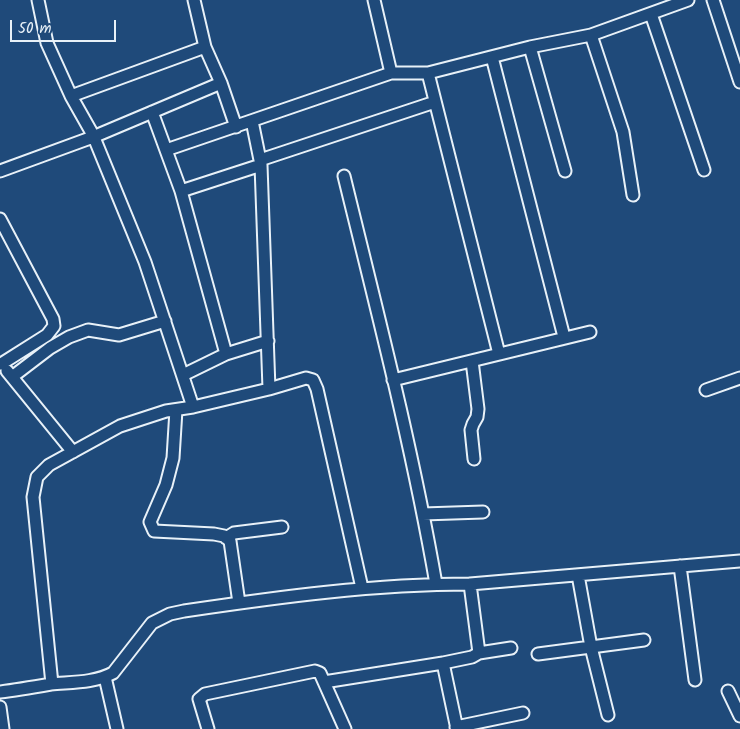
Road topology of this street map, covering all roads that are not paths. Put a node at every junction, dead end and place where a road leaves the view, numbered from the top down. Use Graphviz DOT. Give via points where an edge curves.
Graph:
graph roads {
  1 [pos="38,0"];
  2 [pos="194,0"];
  3 [pos="374,0"];
  4 [pos="688,0"];
  5 [pos="713,0"];
  6 [pos="651,14"];
  7 [pos="591,35"];
  8 [pos="204,47"];
  9 [pos="530,47"];
  10 [pos="735,50"];
  11 [pos="492,57"];
  12 [pos="391,73"];
  13 [pos="428,73"];
  14 [pos="740,82"];
  15 [pos="221,83"];
  16 [pos="71,96"];
  17 [pos="436,102"];
  18 [pos="152,112"];
  19 [pos="252,121"];
  20 [pos="236,127"];
  21 [pos="93,137"];
  22 [pos="166,150"];
  23 [pos="261,163"];
  24 [pos="704,170"];
  25 [pos="0,171"];
  26 [pos="565,171"];
  27 [pos="344,176"];
  28 [pos="181,191"];
  29 [pos="633,194"];
  30 [pos="0,219"];
  31 [pos="165,321"];
  32 [pos="590,332"];
  33 [pos="564,337"];
  34 [pos="268,341"];
  35 [pos="226,354"];
  36 [pos="499,354"];
  37 [pos="472,361"];
  38 [pos="1,363"];
  39 [pos="182,375"];
  40 [pos="12,377"];
  41 [pos="740,378"];
  42 [pos="393,380"];
  43 [pos="269,390"];
  44 [pos="706,390"];
  45 [pos="193,407"];
  46 [pos="176,410"];
  47 [pos="73,452"];
  48 [pos="474,459"];
  49 [pos="483,512"];
  50 [pos="423,514"];
  51 [pos="282,527"];
  52 [pos="226,538"];
  53 [pos="740,561"];
  54 [pos="680,566"];
  55 [pos="578,575"];
  56 [pos="436,584"];
  57 [pos="470,584"];
  58 [pos="362,588"];
  59 [pos="239,603"];
  60 [pos="644,640"];
  61 [pos="591,647"];
  62 [pos="511,648"];
  63 [pos="479,653"];
  64 [pos="538,654"];
  65 [pos="443,663"];
  66 [pos="105,677"];
  67 [pos="695,680"];
  68 [pos="324,682"];
  69 [pos="52,684"];
  70 [pos="728,691"];
  71 [pos="0,692"];
  72 [pos="0,707"];
  73 [pos="523,713"];
  74 [pos="608,715"];
  75 [pos="740,716"];
  76 [pos="457,728"];
  77 [pos="3,729"];
  78 [pos="117,729"];
  79 [pos="208,729"];
  80 [pos="345,729"];
  1 -- 16 [label="street" via="47,43"];
  2 -- 8 [label="street"];
  3 -- 12 [label="street"];
  4 -- 6 [label="street"];
  5 -- 10 [label="street"];
  6 -- 7 [label="street"];
  6 -- 24 [label="street"];
  7 -- 9 [label="street"];
  7 -- 29 [label="street" via="623,132"];
  8 -- 15 [label="street"];
  8 -- 16 [label="street"];
  9 -- 11 [label="street"];
  9 -- 26 [label="street"];
  10 -- 14 [label="street"];
  11 -- 13 [label="street"];
  11 -- 33 [label="street"];
  12 -- 13 [label="street"];
  12 -- 19 [label="street"];
  13 -- 17 [label="street"];
  15 -- 18 [label="street"];
  15 -- 20 [label="street"];
  16 -- 21 [label="street"];
  17 -- 23 [label="street"];
  17 -- 36 [label="street"];
  18 -- 21 [label="street"];
  18 -- 22 [label="street"];
  19 -- 20 [label="street"];
  19 -- 23 [label="street"];
  20 -- 22 [label="street"];
  21 -- 25 [label="street"];
  21 -- 31 [label="street" via="145,262"];
  22 -- 28 [label="street"];
  23 -- 28 [label="street"];
  23 -- 34 [label="street"];
  27 -- 42 [label="street"];
  28 -- 35 [label="street"];
  30 -- 38 [label="street" via="54,326 47,335"];
  31 -- 39 [label="street"];
  31 -- 40 [label="street" via="119,335 88,330 50,348"];
  32 -- 33 [label="street"];
  33 -- 36 [label="street"];
  34 -- 35 [label="street"];
  34 -- 43 [label="street"];
  35 -- 39 [label="street"];
  36 -- 37 [label="street"];
  37 -- 42 [label="street"];
  37 -- 48 [label="street" via="478,409 471,430"];
  38 -- 40 [label="street"];
  39 -- 45 [label="street"];
  40 -- 47 [label="street"];
  41 -- 44 [label="street"];
  42 -- 50 [label="street"];
  43 -- 45 [label="street"];
  43 -- 58 [label="street" via="306,378 313,380"];
  45 -- 46 [label="street"];
  46 -- 47 [label="street" via="120,426"];
  46 -- 52 [label="street" via="173,458 166,485 150,522 154,531 214,534"];
  47 -- 69 [label="street" via="49,465 37,477 32,497"];
  49 -- 50 [label="street"];
  50 -- 56 [label="street"];
  51 -- 52 [label="street" via="234,533"];
  52 -- 59 [label="street" via="230,541"];
  53 -- 54 [label="street"];
  54 -- 55 [label="street"];
  54 -- 67 [label="street"];
  55 -- 57 [label="street"];
  55 -- 61 [label="street"];
  56 -- 57 [label="street"];
  56 -- 58 [label="street"];
  57 -- 63 [label="street"];
  58 -- 59 [label="street"];
  59 -- 66 [label="street" via="184,611 159,619 145,630 113,672"];
  60 -- 61 [label="street"];
  61 -- 64 [label="street"];
  61 -- 74 [label="street"];
  62 -- 63 [label="street"];
  63 -- 65 [label="street"];
  65 -- 68 [label="street"];
  65 -- 76 [label="street"];
  66 -- 69 [label="street"];
  66 -- 78 [label="street"];
  68 -- 79 [label="street" via="315,670 205,694 199,699"];
  68 -- 80 [label="street"];
  69 -- 71 [label="street"];
  70 -- 75 [label="street"];
  72 -- 77 [label="street"];
  73 -- 76 [label="street"];
}
